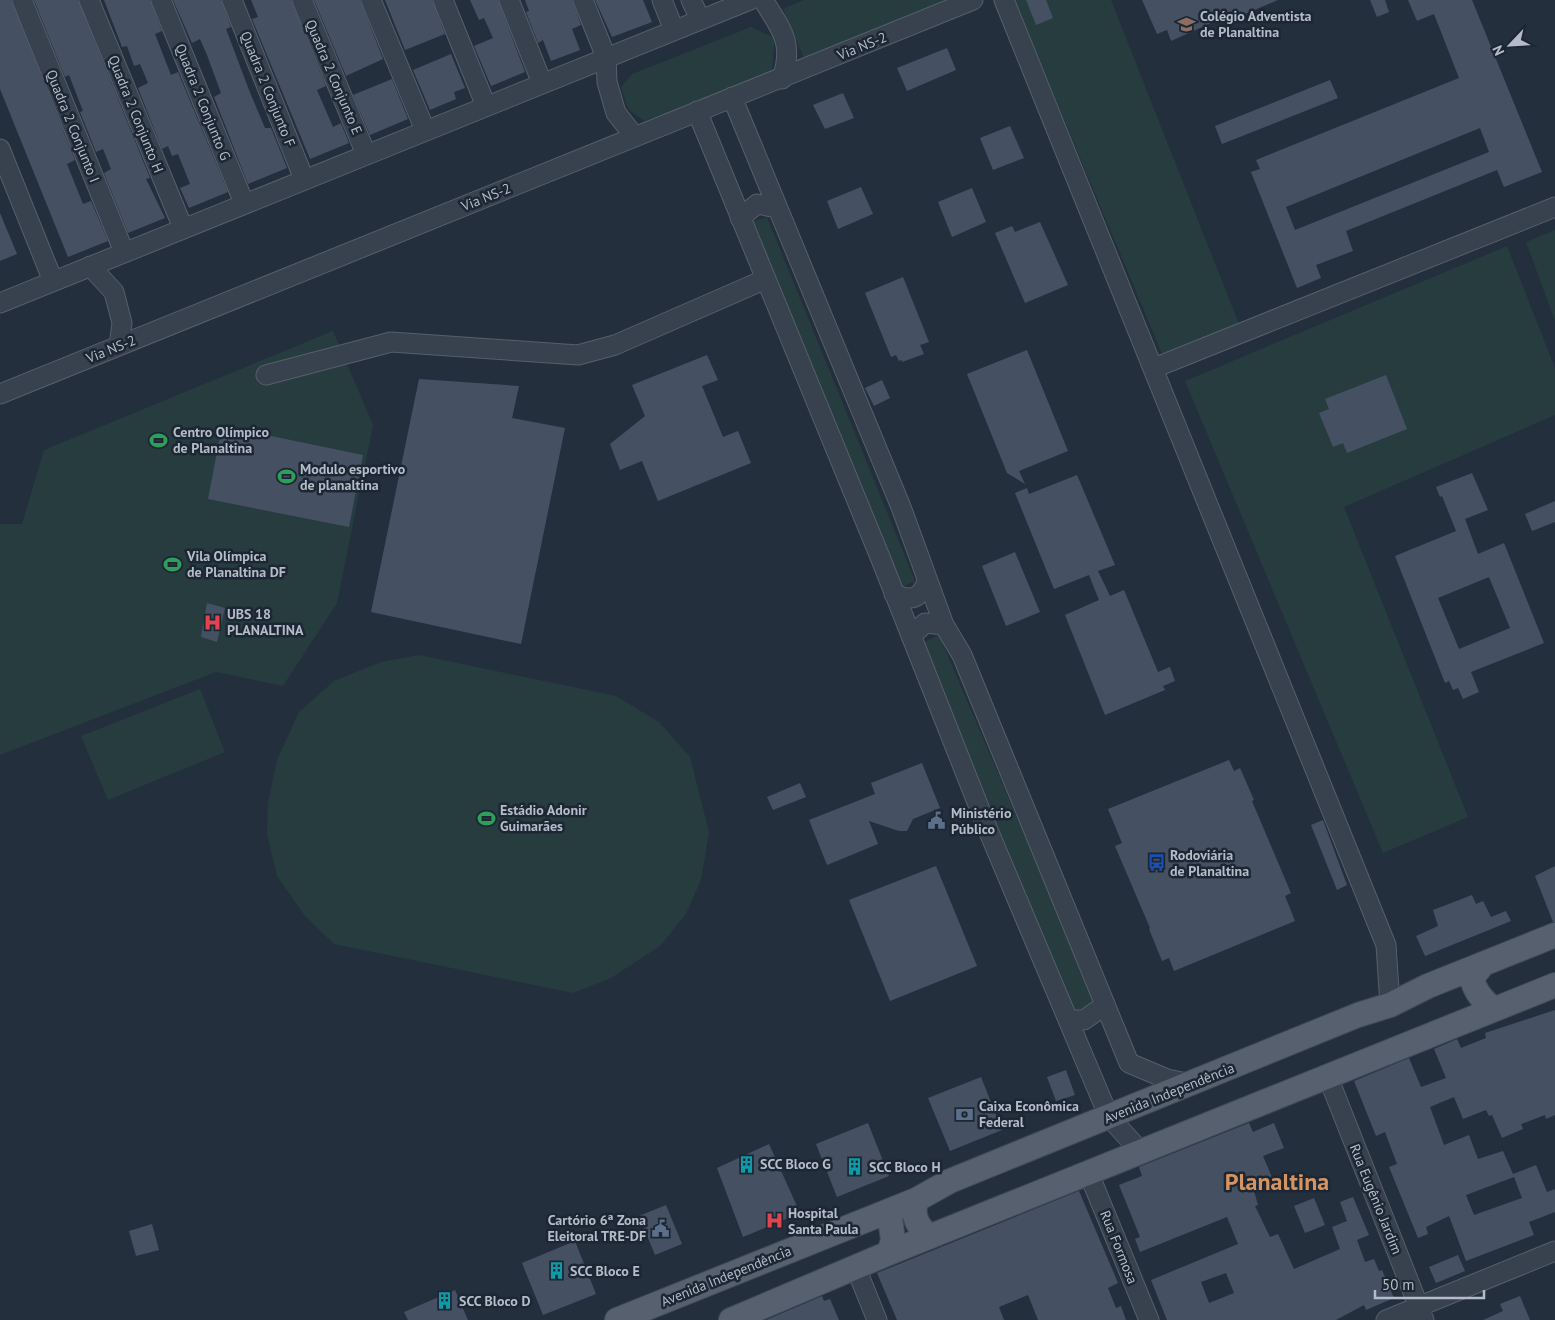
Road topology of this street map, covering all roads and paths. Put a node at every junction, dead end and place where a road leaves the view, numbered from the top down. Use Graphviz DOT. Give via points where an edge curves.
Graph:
graph roads {
  1 [pos="22,0"];
  2 [pos="89,0"];
  3 [pos="161,0"];
  4 [pos="232,0"];
  5 [pos="302,0"];
  6 [pos="372,0"];
  7 [pos="443,0"];
  8 [pos="509,0"];
  9 [pos="583,0"];
  10 [pos="662,0"];
  11 [pos="691,0"];
  12 [pos="750,0"];
  13 [pos="763,0"];
  14 [pos="973,0"];
  15 [pos="1004,0"];
  16 [pos="700,19"];
  17 [pos="674,30"];
  18 [pos="606,57"];
  19 [pos="782,79"];
  20 [pos="542,83"];
  21 [pos="732,97"];
  22 [pos="486,106"];
  23 [pos="697,111"];
  24 [pos="425,130"];
  25 [pos="635,136"];
  26 [pos="0,149"];
  27 [pos="366,154"];
  28 [pos="304,179"];
  29 [pos="6,180"];
  30 [pos="244,203"];
  31 [pos="1555,207"];
  32 [pos="777,208"];
  33 [pos="740,218"];
  34 [pos="183,228"];
  35 [pos="124,252"];
  36 [pos="90,266"];
  37 [pos="766,279"];
  38 [pos="53,281"];
  39 [pos="0,303"];
  40 [pos="119,346"];
  41 [pos="1154,368"];
  42 [pos="266,375"];
  43 [pos="0,394"];
  44 [pos="927,582"];
  45 [pos="894,594"];
  46 [pos="944,625"];
  47 [pos="911,636"];
  48 [pos="1555,935"];
  49 [pos="1483,964"];
  50 [pos="1452,977"];
  51 [pos="1555,985"];
  52 [pos="1106,1005"];
  53 [pos="1390,1005"];
  54 [pos="1493,1010"];
  55 [pos="1070,1020"];
  56 [pos="1462,1023"];
  57 [pos="1328,1077"];
  58 [pos="1191,1084"];
  59 [pos="1109,1117"];
  60 [pos="1142,1153"];
  61 [pos="1089,1174"];
  62 [pos="916,1200"];
  63 [pos="889,1211"];
  64 [pos="929,1238"];
  65 [pos="1555,1251"];
  66 [pos="889,1253"];
  67 [pos="856,1268"];
  68 [pos="1421,1313"];
  69 [pos="617,1320"];
  70 [pos="731,1320"];
  71 [pos="877,1320"];
  72 [pos="1149,1320"];
  73 [pos="1386,1320"];
  1 -- 35 [label="street, Quadra 2 Conjunto I"];
  2 -- 34 [label="street, Quadra 2 Conjunto H"];
  3 -- 30 [label="street, Quadra 2 Conjunto G"];
  4 -- 28 [label="street, Quadra 2 Conjunto F"];
  5 -- 27 [label="street, Quadra 2 Conjunto E"];
  6 -- 24 [label="street"];
  7 -- 22 [label="street"];
  8 -- 20 [label="street"];
  9 -- 18 [label="street"];
  10 -- 17 [label="street"];
  11 -- 16 [label="street"];
  12 -- 16 [label="street"];
  13 -- 19 [label="street" via="787,43 788,60"];
  14 -- 19 [label="street, Via NS-2"];
  15 -- 41 [label="street"];
  16 -- 17 [label="street"];
  17 -- 18 [label="street"];
  18 -- 20 [label="street"];
  18 -- 25 [label="street" via="611,100 616,113"];
  19 -- 21 [label="street, Via NS-2"];
  20 -- 22 [label="street"];
  21 -- 23 [label="street, Via NS-2"];
  21 -- 32 [label="street"];
  22 -- 24 [label="street"];
  23 -- 25 [label="street, Via NS-2"];
  23 -- 33 [label="street"];
  24 -- 27 [label="street"];
  25 -- 40 [label="street, Via NS-2"];
  26 -- 29 [label="street"];
  27 -- 28 [label="street"];
  28 -- 30 [label="street"];
  29 -- 38 [label="street"];
  30 -- 34 [label="street"];
  31 -- 41 [label="street"];
  32 -- 33 [label="street" via="757,204"];
  32 -- 44 [label="street" via="901,508"];
  33 -- 37 [label="street"];
  34 -- 35 [label="street"];
  35 -- 36 [label="street"];
  36 -- 38 [label="street"];
  36 -- 40 [label="street" via="114,292 122,322"];
  37 -- 42 [label="street" via="615,345 578,355 391,342"];
  37 -- 45 [label="street"];
  38 -- 39 [label="street"];
  40 -- 43 [label="street, Via NS-2"];
  41 -- 53 [label="street" via="1386,945"];
  44 -- 45 [label="street" via="916,598 908,600"];
  44 -- 46 [label="street"];
  45 -- 47 [label="street"];
  46 -- 47 [label="street" via="925,623"];
  46 -- 52 [label="street" via="962,655"];
  47 -- 55 [label="street" via="988,830"];
  48 -- 49 [label="main road, Avenida Independência"];
  49 -- 50 [label="main road, Avenida Independência"];
  49 -- 54 [label="main road" via="1472,978 1478,995"];
  50 -- 53 [label="main road, Avenida Independência"];
  50 -- 56 [label="main road" via="1461,997"];
  51 -- 54 [label="main road"];
  52 -- 55 [label="street" via="1084,1020"];
  52 -- 58 [label="street" via="1129,1063 1167,1079"];
  53 -- 58 [label="main road, Avenida Independência" via="1358,1014"];
  54 -- 56 [label="main road"];
  55 -- 59 [label="street"];
  56 -- 57 [label="main road"];
  57 -- 60 [label="main road"];
  57 -- 68 [label="street, Rua Eugênio Jardim"];
  58 -- 59 [label="main road, Avenida Independência"];
  59 -- 60 [label="street"];
  59 -- 62 [label="main road, Avenida Independência" via="950,1181"];
  60 -- 61 [label="main road"];
  61 -- 64 [label="main road"];
  61 -- 72 [label="street, Rua Formosa"];
  62 -- 63 [label="main road, Avenida Independência"];
  62 -- 64 [label="main road" via="915,1221"];
  63 -- 66 [label="main road" via="893,1240"];
  63 -- 69 [label="main road, Avenida Independência"];
  64 -- 66 [label="main road"];
  65 -- 68 [label="street"];
  66 -- 67 [label="main road"];
  67 -- 70 [label="main road"];
  67 -- 71 [label="street"];
  68 -- 73 [label="street"];
}
